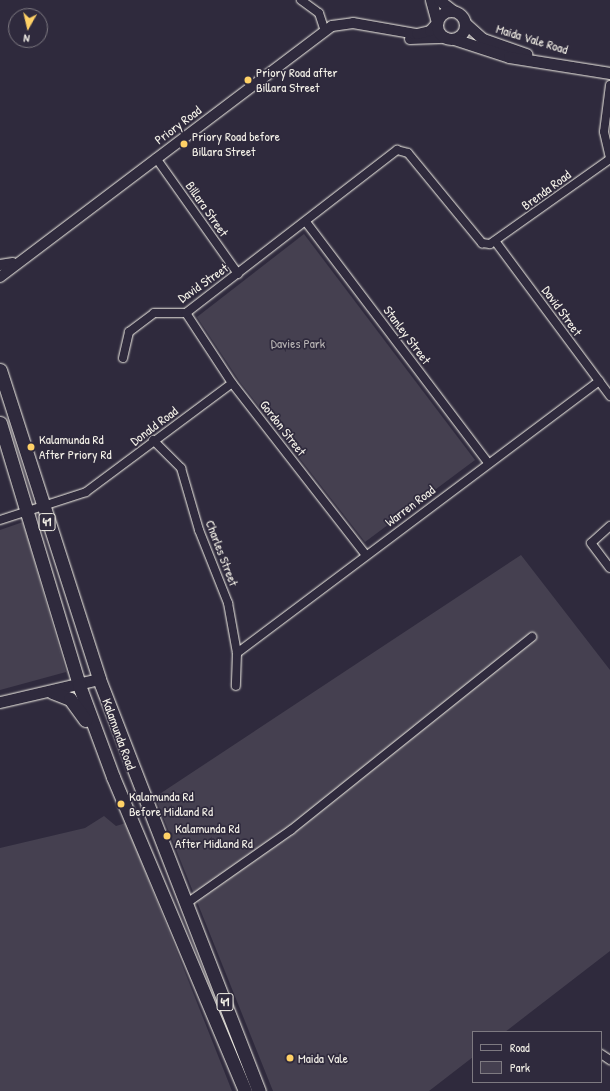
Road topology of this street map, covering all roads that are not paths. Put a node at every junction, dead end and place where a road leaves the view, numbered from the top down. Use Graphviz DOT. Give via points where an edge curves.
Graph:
graph roads {
  1 [pos="301,0"];
  2 [pos="431,0"];
  3 [pos="439,0"];
  4 [pos="453,11"];
  5 [pos="437,23"];
  6 [pos="464,23"];
  7 [pos="364,25"];
  8 [pos="325,31"];
  9 [pos="450,38"];
  10 [pos="575,66"];
  11 [pos="610,73"];
  12 [pos="610,85"];
  13 [pos="156,158"];
  14 [pos="610,159"];
  15 [pos="306,222"];
  16 [pos="495,241"];
  17 [pos="14,263"];
  18 [pos="0,265"];
  19 [pos="238,274"];
  20 [pos="0,276"];
  21 [pos="186,313"];
  22 [pos="124,358"];
  23 [pos="0,370"];
  24 [pos="599,382"];
  25 [pos="232,383"];
  26 [pos="610,396"];
  27 [pos="0,423"];
  28 [pos="154,440"];
  29 [pos="5,450"];
  30 [pos="488,463"];
  31 [pos="42,507"];
  32 [pos="28,511"];
  33 [pos="0,520"];
  34 [pos="610,526"];
  35 [pos="365,554"];
  36 [pos="610,568"];
  37 [pos="532,637"];
  38 [pos="237,653"];
  39 [pos="98,675"];
  40 [pos="78,681"];
  41 [pos="236,686"];
  42 [pos="48,691"];
  43 [pos="0,702"];
  44 [pos="113,777"];
  45 [pos="187,903"];
  46 [pos="244,1091"];
  47 [pos="259,1091"];
  1 -- 8 [label="street" via="319,13"];
  2 -- 5 [label="main road"];
  3 -- 4 [label="main road"];
  4 -- 5 [label="main road" via="444,13"];
  4 -- 6 [label="main road"];
  5 -- 7 [label="street, Priory Road" via="430,31 416,34"];
  5 -- 9 [label="main road" via="439,32"];
  6 -- 9 [label="main road" via="461,34"];
  6 -- 10 [label="main road, Maida Vale Road" via="476,34 500,46"];
  7 -- 8 [label="street, Priory Road" via="342,23"];
  7 -- 9 [label="street, Priory Road" via="412,39"];
  8 -- 13 [label="street, Priory Road"];
  9 -- 10 [label="main road, Maida Vale Road" via="510,58"];
  10 -- 11 [label="main road, Maida Vale Road"];
  12 -- 14 [label="street, Brenda Road" via="604,132"];
  13 -- 17 [label="street, Priory Road"];
  13 -- 19 [label="street, Billara Street"];
  14 -- 16 [label="street, Brenda Road"];
  15 -- 16 [label="street, David Street" via="397,150 403,149 482,243"];
  15 -- 19 [label="street, David Street"];
  15 -- 30 [label="street, Stanley Street"];
  16 -- 24 [label="street, David Street"];
  17 -- 18 [label="street, Priory Road"];
  17 -- 20 [label="street, Priory Road" via="10,271"];
  19 -- 21 [label="street, David Street"];
  21 -- 22 [label="street, David Street" via="154,313 130,332"];
  21 -- 25 [label="street, Gordon Street"];
  23 -- 31 [label="main road, Kalamunda Road / 41"];
  24 -- 26 [label="street, David Street"];
  24 -- 30 [label="street, Warren Road"];
  25 -- 28 [label="street, Donald Road"];
  25 -- 35 [label="street, Gordon Street"];
  27 -- 29 [label="main road, Kalamunda Road / 41"];
  28 -- 31 [label="street, Donald Road" via="86,492"];
  28 -- 38 [label="street, Charles Street" via="181,468 199,530 228,603"];
  29 -- 32 [label="main road, Kalamunda Road / 41"];
  30 -- 35 [label="street, Warren Road"];
  31 -- 32 [label="street, Donald Road"];
  31 -- 39 [label="main road, Kalamunda Road / 41"];
  32 -- 33 [label="street, Donald Road"];
  32 -- 40 [label="main road, Kalamunda Road / 41"];
  34 -- 36 [label="street" via="591,543"];
  35 -- 38 [label="street, Warren Road"];
  37 -- 45 [label="street" via="291,830"];
  38 -- 41 [label="street, Charles Street"];
  39 -- 40 [label="main road"];
  39 -- 45 [label="main road, Kalamunda Road / 41"];
  40 -- 42 [label="main road"];
  40 -- 44 [label="main road, Kalamunda Road / 41"];
  42 -- 43 [label="main road"];
  42 -- 44 [label="main road" via="62,694 78,706"];
  44 -- 46 [label="main road, Kalamunda Road / 41"];
  45 -- 47 [label="main road, Kalamunda Road / 41"];
}
